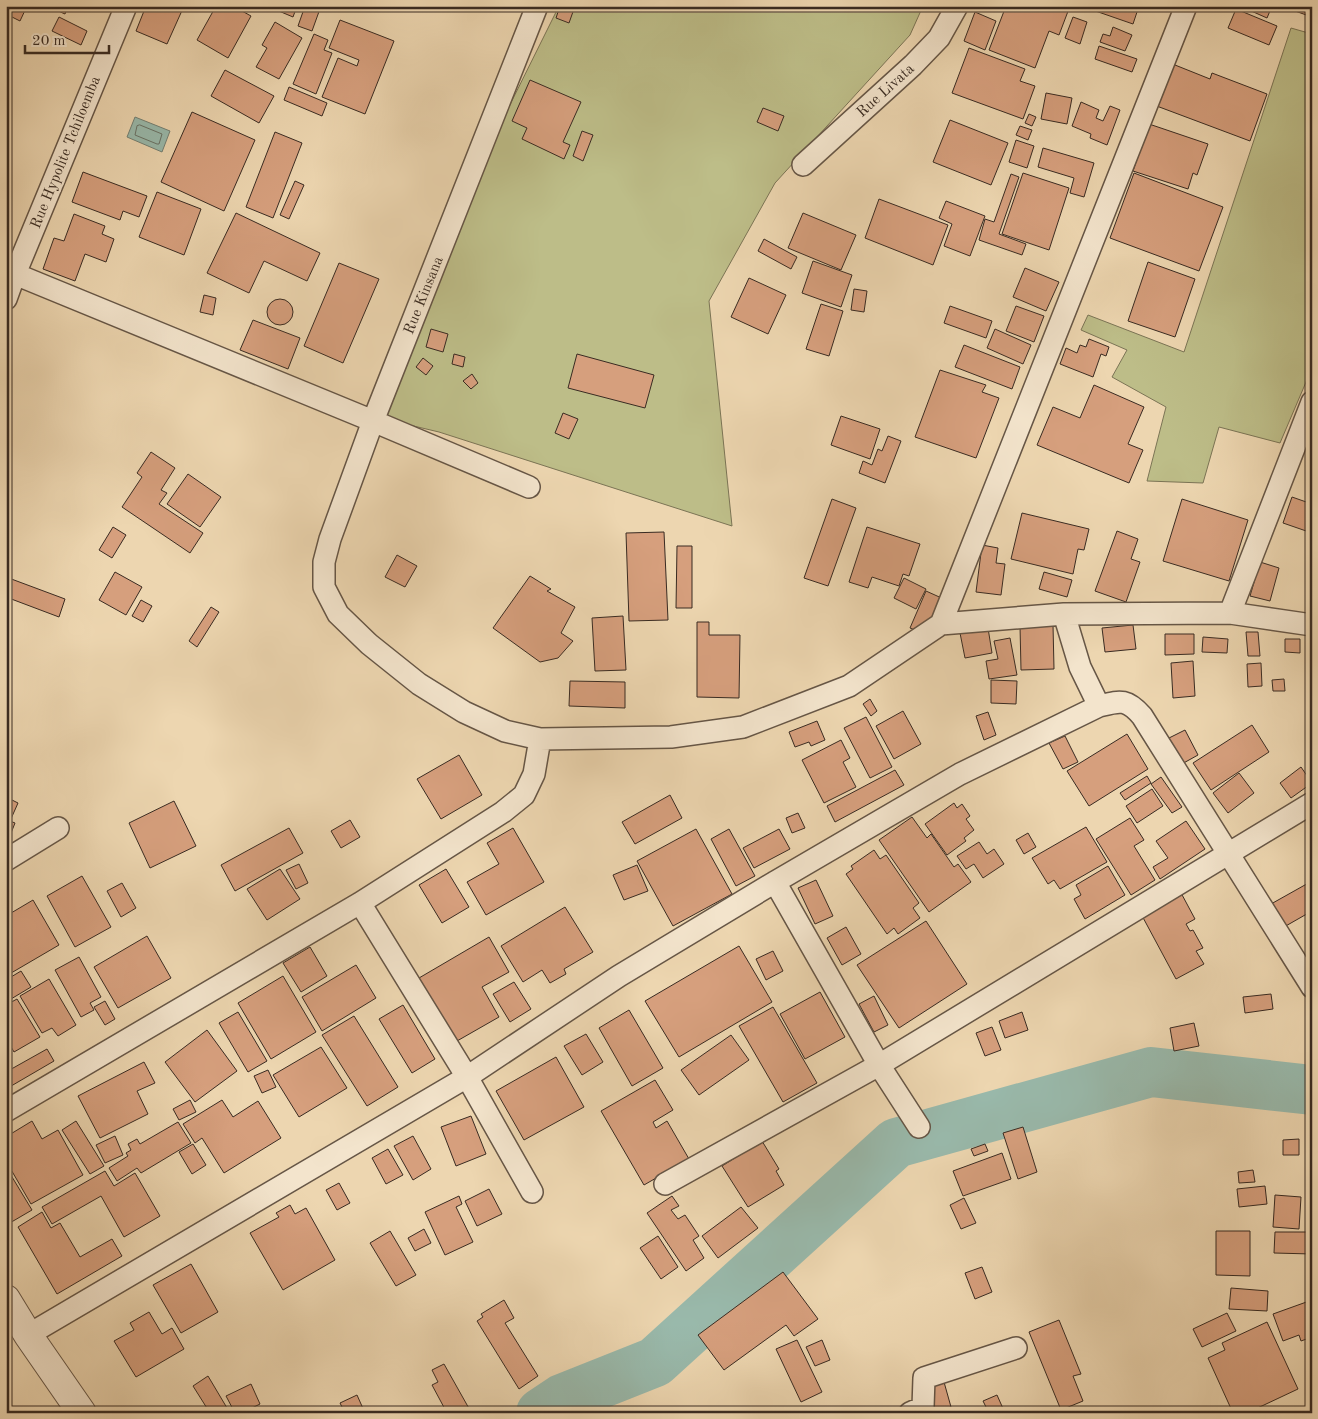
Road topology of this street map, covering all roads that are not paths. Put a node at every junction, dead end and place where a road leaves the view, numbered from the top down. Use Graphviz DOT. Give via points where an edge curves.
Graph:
graph roads {
  1 [pos="126,6"];
  2 [pos="537,6"];
  3 [pos="956,6"];
  4 [pos="1186,6"];
  5 [pos="803,165"];
  6 [pos="15,274"];
  7 [pos="6,299"];
  8 [pos="1312,402"];
  9 [pos="373,421"];
  10 [pos="529,487"];
  11 [pos="1230,613"];
  12 [pos="1064,614"];
  13 [pos="941,624"];
  14 [pos="1312,625"];
  15 [pos="1099,706"];
  16 [pos="540,738"];
  17 [pos="1312,803"];
  18 [pos="58,828"];
  19 [pos="1229,854"];
  20 [pos="6,860"];
  21 [pos="774,882"];
  22 [pos="360,903"];
  23 [pos="1312,987"];
  24 [pos="879,1065"];
  25 [pos="467,1077"];
  26 [pos="6,1111"];
  27 [pos="919,1127"];
  28 [pos="665,1184"];
  29 [pos="532,1192"];
  30 [pos="6,1299"];
  31 [pos="28,1335"];
  32 [pos="1016,1348"];
  33 [pos="82,1413"];
  34 [pos="910,1413"];
  1 -- 6 [label="street, Rue Hypolite Tchiloemba"];
  2 -- 9 [label="street, Rue Kinsana"];
  3 -- 5 [label="street, Rue Livata" via="939,38"];
  4 -- 13 [label="street"];
  6 -- 7 [label="street, Rue Hypolite Tchiloemba"];
  6 -- 9 [label="street"];
  8 -- 11 [label="street"];
  9 -- 10 [label="street"];
  9 -- 16 [label="street, Rue Kinsana" via="324,562 324,587 338,614 418,684 464,712 505,731"];
  11 -- 12 [label="street"];
  11 -- 14 [label="street"];
  12 -- 13 [label="street"];
  12 -- 15 [label="street" via="1080,667"];
  13 -- 16 [label="street" via="849,686 743,727 671,737"];
  15 -- 19 [label="street" via="1121,701 1133,706 1142,716"];
  15 -- 21 [label="street" via="960,774"];
  16 -- 22 [label="street" via="534,774 524,795 503,812"];
  17 -- 19 [label="street"];
  18 -- 20 [label="street"];
  19 -- 23 [label="street"];
  19 -- 24 [label="street"];
  21 -- 24 [label="street"];
  21 -- 25 [label="street" via="619,976"];
  22 -- 25 [label="street"];
  22 -- 26 [label="street"];
  24 -- 27 [label="street"];
  24 -- 28 [label="street"];
  25 -- 29 [label="street"];
  25 -- 31 [label="street"];
  30 -- 31 [label="street"];
  31 -- 33 [label="street"];
  32 -- 34 [label="street" via="924,1378 923,1407"];
}
